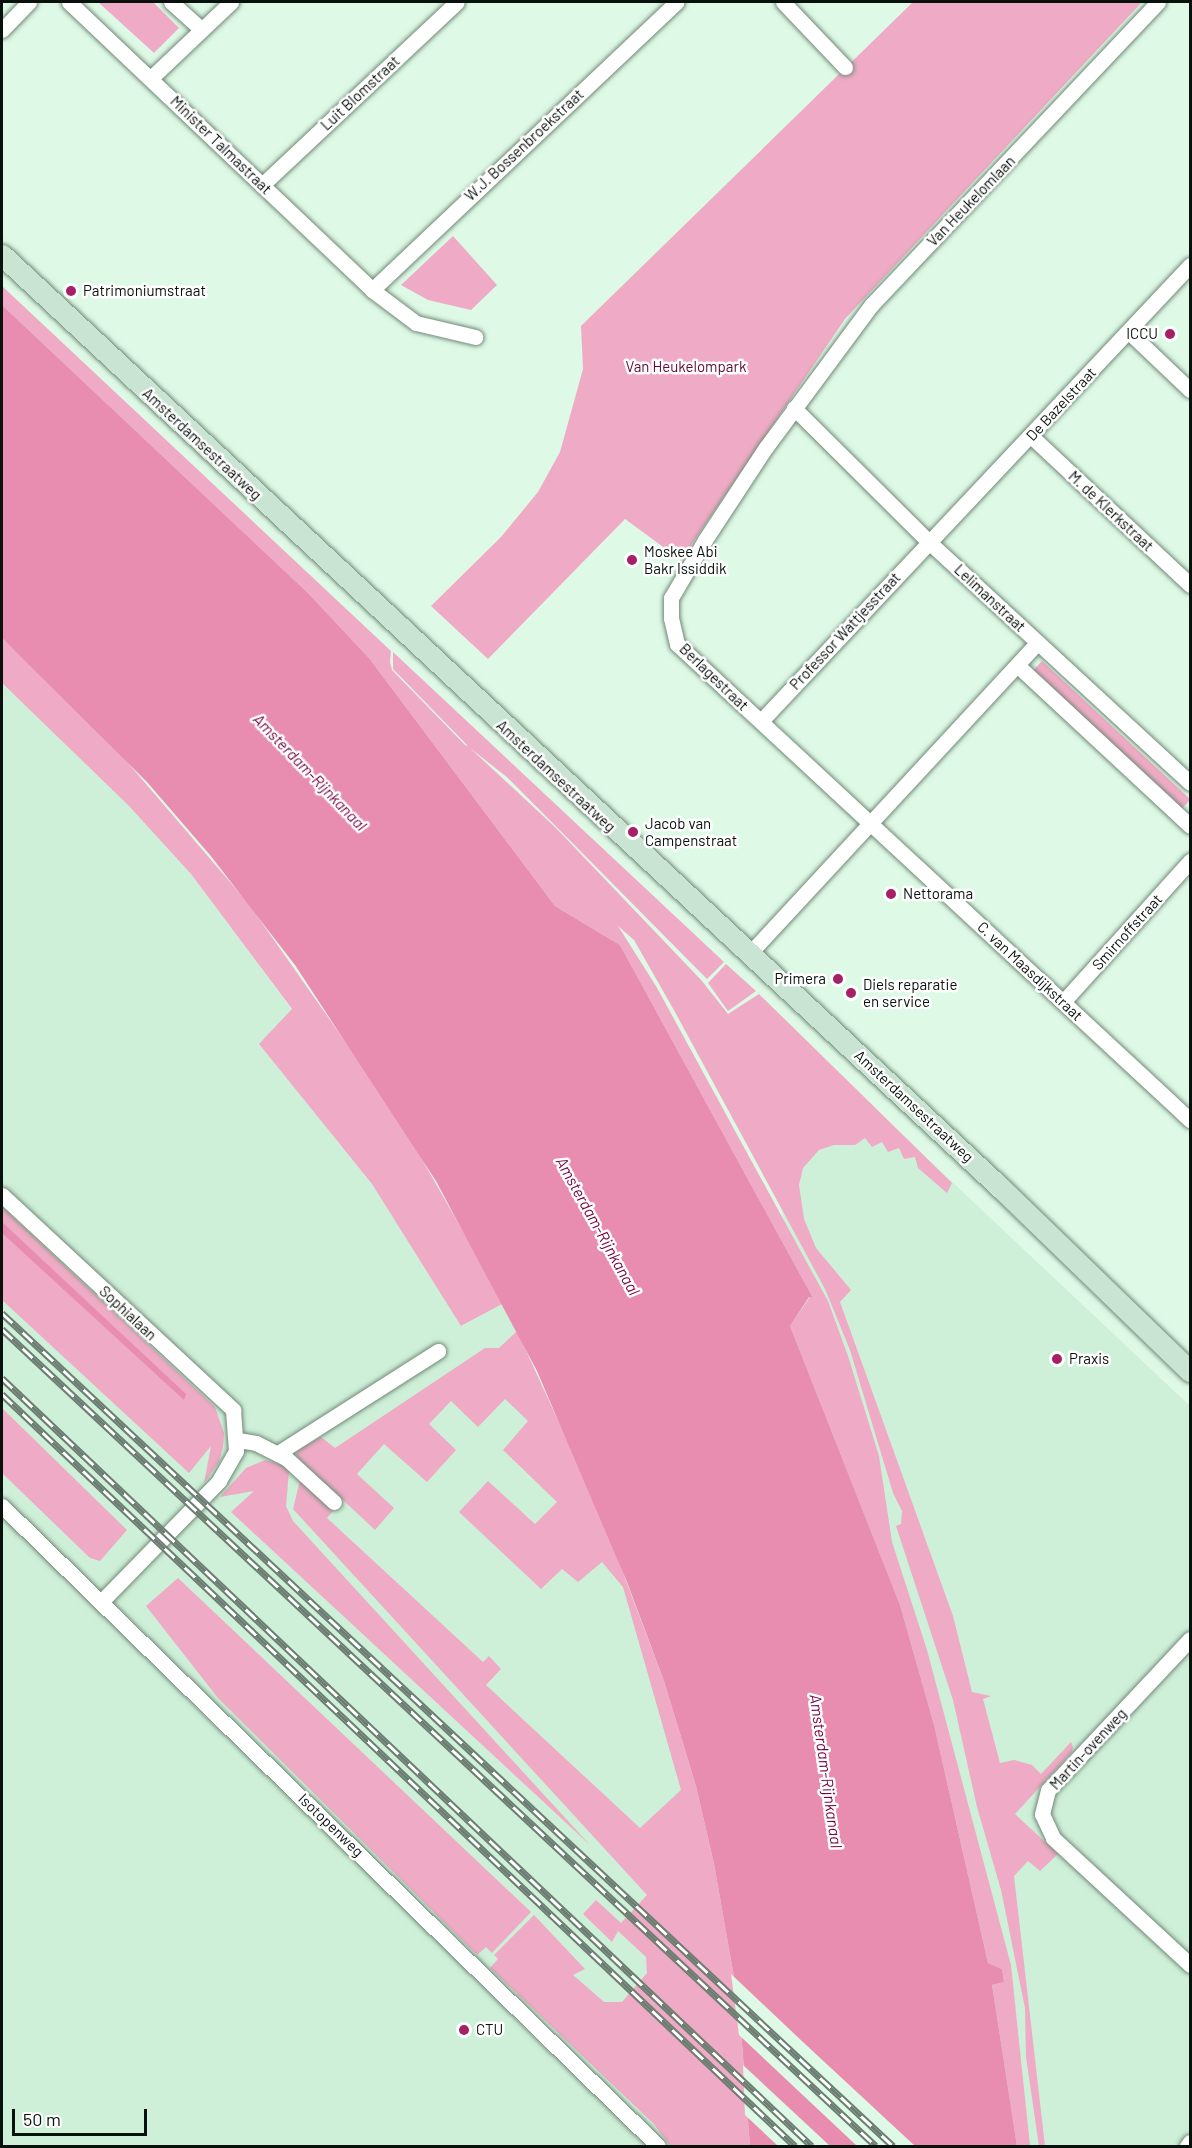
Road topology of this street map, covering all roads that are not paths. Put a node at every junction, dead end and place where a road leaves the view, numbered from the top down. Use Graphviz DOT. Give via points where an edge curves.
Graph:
graph roads {
  1 [pos="29,2"];
  2 [pos="69,2"];
  3 [pos="171,2"];
  4 [pos="231,2"];
  5 [pos="457,2"];
  6 [pos="677,2"];
  7 [pos="783,2"];
  8 [pos="1158,2"];
  9 [pos="201,29"];
  10 [pos="2,30"];
  11 [pos="845,67"];
  12 [pos="152,77"];
  13 [pos="262,185"];
  14 [pos="2,255"];
  15 [pos="1191,266"];
  16 [pos="372,290"];
  17 [pos="1129,332"];
  18 [pos="475,337"];
  19 [pos="1191,390"];
  20 [pos="794,408"];
  21 [pos="1031,436"];
  22 [pos="929,542"];
  23 [pos="1191,585"];
  24 [pos="1037,643"];
  25 [pos="1017,665"];
  26 [pos="761,721"];
  27 [pos="1191,783"];
  28 [pos="870,822"];
  29 [pos="1191,826"];
  30 [pos="1191,861"];
  31 [pos="750,953"];
  32 [pos="1063,1002"];
  33 [pos="1191,1120"];
  34 [pos="2,1195"];
  35 [pos="438,1350"];
  36 [pos="1191,1371"];
  37 [pos="237,1440"];
  38 [pos="278,1454"];
  39 [pos="334,1502"];
  40 [pos="2,1506"];
  41 [pos="101,1602"];
  42 [pos="1190,1640"];
  43 [pos="1191,1965"];
  44 [pos="1191,2142"];
  45 [pos="658,2146"];
  46 [pos="1187,2146"];
  1 -- 10 [label="street"];
  2 -- 12 [label="street, Minister Talmastraat"];
  3 -- 9 [label="street"];
  4 -- 9 [label="street"];
  5 -- 13 [label="street, Luit Blomstraat"];
  6 -- 16 [label="street, W.J. Bossenbroekstraat"];
  7 -- 11 [label="street"];
  8 -- 20 [label="street, Van Heukelomlaan" via="872,304"];
  9 -- 12 [label="street"];
  12 -- 13 [label="street, Minister Talmastraat"];
  13 -- 16 [label="street, Minister Talmastraat"];
  14 -- 31 [label="main road, Amsterdamsestraatweg" via="685,897"];
  15 -- 17 [label="street, De Bazelstraat"];
  16 -- 18 [label="street, Minister Talmastraat" via="416,323"];
  17 -- 19 [label="street"];
  17 -- 21 [label="street, De Bazelstraat"];
  20 -- 22 [label="street, Lelimanstraat"];
  20 -- 26 [label="street, Berlagestraat" via="711,530 671,598 677,644"];
  21 -- 22 [label="street, De Bazelstraat"];
  21 -- 23 [label="street, M. de Klerkstraat"];
  22 -- 24 [label="street, Lelimanstraat"];
  22 -- 26 [label="street, Professor Wattjesstraat"];
  24 -- 25 [label="street"];
  24 -- 27 [label="street, Lelimanstraat"];
  25 -- 28 [label="street"];
  25 -- 29 [label="street"];
  26 -- 28 [label="street, Berlagestraat"];
  28 -- 31 [label="street"];
  28 -- 32 [label="street, C. van Maasdijkstraat"];
  30 -- 32 [label="street, Smirnoffstraat"];
  31 -- 36 [label="main road, Amsterdamsestraatweg"];
  32 -- 33 [label="street, C. van Maasdijkstraat"];
  34 -- 37 [label="street, Sophialaan" via="233,1410"];
  35 -- 38 [label="street"];
  37 -- 38 [label="street" via="256,1443"];
  37 -- 41 [label="street, Sophialaan" via="232,1461 210,1492"];
  38 -- 39 [label="street"];
  40 -- 41 [label="street, Isotopenweg"];
  41 -- 45 [label="street, Isotopenweg"];
  42 -- 43 [label="street, Martin-ovenweg" via="1048,1790 1042,1814 1053,1838"];
  44 -- 46 [label="street"];
}
